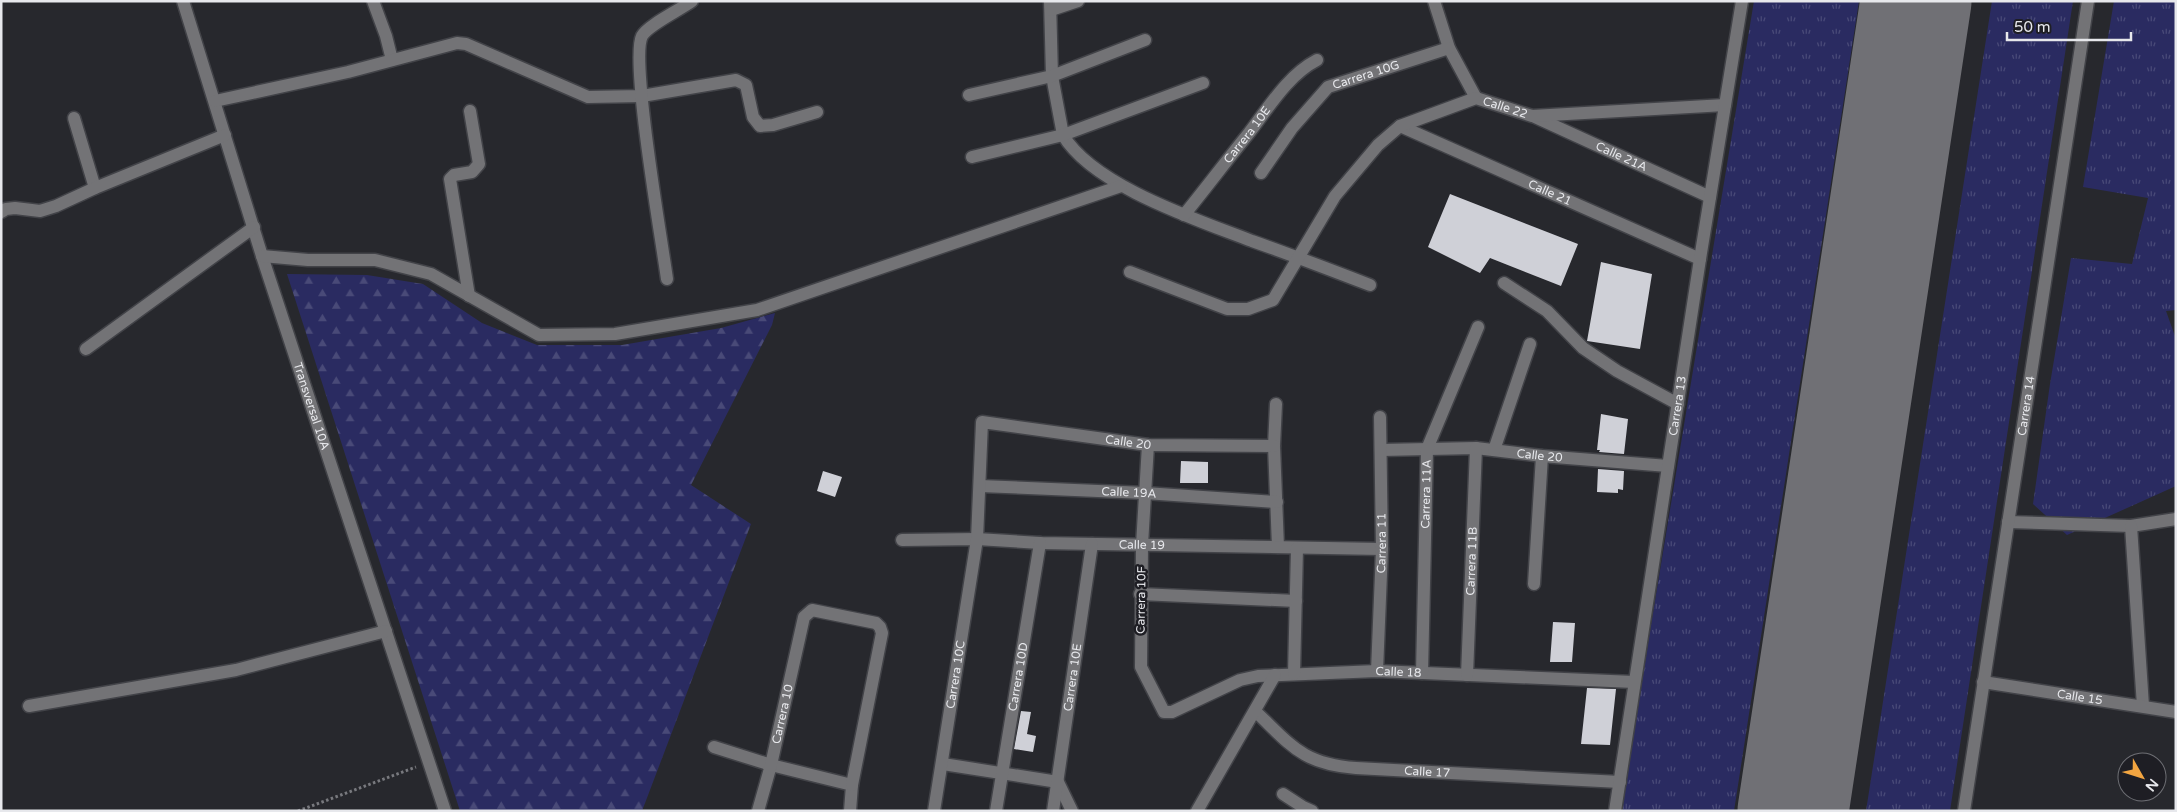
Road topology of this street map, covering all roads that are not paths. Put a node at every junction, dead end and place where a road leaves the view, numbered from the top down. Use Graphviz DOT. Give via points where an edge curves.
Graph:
graph roads {
  1 [pos="182,1"];
  2 [pos="372,1"];
  3 [pos="692,1"];
  4 [pos="1078,1"];
  5 [pos="1434,1"];
  6 [pos="1742,1"];
  7 [pos="2088,1"];
  8 [pos="1050,6"];
  9 [pos="1146,40"];
  10 [pos="1449,48"];
  11 [pos="392,60"];
  12 [pos="1317,60"];
  13 [pos="1052,76"];
  14 [pos="1203,83"];
  15 [pos="969,95"];
  16 [pos="642,96"];
  17 [pos="1476,98"];
  18 [pos="215,101"];
  19 [pos="1725,105"];
  20 [pos="470,111"];
  21 [pos="817,112"];
  22 [pos="1532,116"];
  23 [pos="74,118"];
  24 [pos="1400,126"];
  25 [pos="225,135"];
  26 [pos="1063,135"];
  27 [pos="972,157"];
  28 [pos="1261,173"];
  29 [pos="1121,186"];
  30 [pos="95,188"];
  31 [pos="1710,197"];
  32 [pos="1,212"];
  33 [pos="1184,215"];
  34 [pos="254,227"];
  35 [pos="262,256"];
  36 [pos="1298,258"];
  37 [pos="1700,259"];
  38 [pos="1130,272"];
  39 [pos="667,280"];
  40 [pos="1504,284"];
  41 [pos="1370,285"];
  42 [pos="469,296"];
  43 [pos="1478,327"];
  44 [pos="1530,344"];
  45 [pos="86,349"];
  46 [pos="1276,404"];
  47 [pos="1678,404"];
  48 [pos="1380,417"];
  49 [pos="982,422"];
  50 [pos="1148,445"];
  51 [pos="1274,446"];
  52 [pos="1476,448"];
  53 [pos="1426,449"];
  54 [pos="1382,450"];
  55 [pos="1494,450"];
  56 [pos="1542,456"];
  57 [pos="1668,466"];
  58 [pos="980,486"];
  59 [pos="1145,493"];
  60 [pos="1277,502"];
  61 [pos="2176,519"];
  62 [pos="2008,522"];
  63 [pos="2131,526"];
  64 [pos="977,539"];
  65 [pos="902,540"];
  66 [pos="1040,543"];
  67 [pos="1092,544"];
  68 [pos="1142,545"];
  69 [pos="1278,548"];
  70 [pos="1297,548"];
  71 [pos="1382,549"];
  72 [pos="1534,584"];
  73 [pos="1140,594"];
  74 [pos="1296,601"];
  75 [pos="386,631"];
  76 [pos="1377,671"];
  77 [pos="1422,673"];
  78 [pos="1294,674"];
  79 [pos="1275,675"];
  80 [pos="1467,675"];
  81 [pos="1634,682"];
  82 [pos="1983,682"];
  83 [pos="29,706"];
  84 [pos="2143,706"];
  85 [pos="1254,711"];
  86 [pos="1172,712"];
  87 [pos="2176,712"];
  88 [pos="714,747"];
  89 [pos="771,764"];
  90 [pos="942,764"];
  91 [pos="1003,772"];
  92 [pos="1058,782"];
  93 [pos="1620,782"];
  94 [pos="852,784"];
  95 [pos="1283,794"];
  96 [pos="445,811"];
  97 [pos="758,811"];
  98 [pos="850,811"];
  99 [pos="934,811"];
  100 [pos="996,811"];
  101 [pos="1053,811"];
  102 [pos="1072,811"];
  103 [pos="1197,811"];
  104 [pos="1312,811"];
  105 [pos="1615,811"];
  106 [pos="1964,811"];
  1 -- 18 [label="street, Transversal 10A"];
  2 -- 11 [label="street"];
  3 -- 16 [label="street" via="648,28 643,36 639,51"];
  4 -- 8 [label="street"];
  5 -- 10 [label="street"];
  6 -- 19 [label="street, Carrera 13"];
  7 -- 62 [label="street, Carrera 14"];
  8 -- 13 [label="street"];
  9 -- 13 [label="street"];
  10 -- 17 [label="street"];
  10 -- 28 [label="street, Carrera 10G" via="1328,87 1292,128"];
  11 -- 16 [label="street" via="440,46 466,44 588,97"];
  11 -- 18 [label="street"];
  12 -- 33 [label="street, Carrera 10E" via="1290,81"];
  13 -- 15 [label="street"];
  13 -- 26 [label="street"];
  14 -- 26 [label="street"];
  16 -- 21 [label="street" via="736,80 746,86 753,117 760,126"];
  16 -- 39 [label="street"];
  17 -- 22 [label="street, Calle 22"];
  17 -- 24 [label="street, Calle 22"];
  18 -- 25 [label="street, Transversal 10A"];
  19 -- 22 [label="street, Calle 22"];
  19 -- 31 [label="street, Carrera 13"];
  20 -- 42 [label="street" via="479,164 474,172 454,175 450,179"];
  22 -- 31 [label="street, Calle 21A"];
  23 -- 30 [label="street"];
  24 -- 36 [label="street, Calle 22" via="1378,145 1341,189"];
  24 -- 37 [label="street, Calle 21"];
  25 -- 30 [label="street"];
  25 -- 34 [label="street, Transversal 10A"];
  26 -- 27 [label="street"];
  26 -- 29 [label="street" via="1089,162"];
  29 -- 33 [label="street"];
  29 -- 42 [label="street" via="757,310 615,334 539,335"];
  30 -- 32 [label="street" via="40,212 15,208"];
  31 -- 37 [label="street, Carrera 13"];
  33 -- 36 [label="street"];
  34 -- 35 [label="street, Transversal 10A"];
  34 -- 45 [label="street"];
  35 -- 42 [label="street" via="375,260 431,274"];
  35 -- 75 [label="street, Transversal 10A"];
  36 -- 38 [label="street, Calle 22" via="1273,300 1248,309 1227,309"];
  36 -- 41 [label="street"];
  37 -- 47 [label="street, Carrera 13"];
  40 -- 47 [label="street" via="1546,310 1583,348 1617,371"];
  43 -- 53 [label="street, Carrera 11A"];
  44 -- 55 [label="street"];
  46 -- 51 [label="street"];
  47 -- 57 [label="street, Carrera 13"];
  48 -- 54 [label="street, Carrera 11"];
  49 -- 50 [label="street, Calle 20"];
  49 -- 58 [label="street, Carrera 10C"];
  50 -- 51 [label="street, Calle 20"];
  50 -- 59 [label="street, Carrera 10F"];
  51 -- 60 [label="street"];
  52 -- 53 [label="street, Calle 20"];
  52 -- 55 [label="street, Calle 20"];
  52 -- 80 [label="street, Carrera 11B"];
  53 -- 54 [label="street, Calle 20"];
  53 -- 77 [label="street, Carrera 11A"];
  54 -- 71 [label="street, Carrera 11"];
  55 -- 56 [label="street, Calle 20"];
  56 -- 57 [label="street, Calle 20"];
  56 -- 72 [label="street"];
  57 -- 81 [label="street, Carrera 13"];
  58 -- 59 [label="street, Calle 19A"];
  58 -- 64 [label="street, Carrera 10C"];
  59 -- 60 [label="street, Calle 19A"];
  59 -- 68 [label="street, Carrera 10F"];
  60 -- 69 [label="street"];
  61 -- 63 [label="street"];
  62 -- 63 [label="street"];
  62 -- 82 [label="street, Carrera 14"];
  63 -- 84 [label="street"];
  64 -- 65 [label="street, Calle 19"];
  64 -- 66 [label="street, Calle 19"];
  64 -- 90 [label="street, Carrera 10C"];
  66 -- 67 [label="street, Calle 19"];
  66 -- 91 [label="street, Carrera 10D"];
  67 -- 68 [label="street, Calle 19"];
  67 -- 92 [label="street, Carrera 10E"];
  68 -- 69 [label="street, Calle 19"];
  68 -- 73 [label="street, Carrera 10F"];
  69 -- 70 [label="street, Calle 19"];
  70 -- 71 [label="street, Calle 19"];
  70 -- 74 [label="street"];
  71 -- 76 [label="street, Carrera 11"];
  73 -- 74 [label="street"];
  73 -- 86 [label="street, Carrera 10F" via="1141,667 1162,711"];
  74 -- 78 [label="street"];
  75 -- 83 [label="street" via="236,670"];
  75 -- 96 [label="street, Transversal 10A"];
  76 -- 77 [label="street, Calle 18"];
  76 -- 78 [label="street, Calle 18"];
  77 -- 80 [label="street, Calle 18"];
  78 -- 79 [label="street, Calle 18"];
  79 -- 85 [label="street"];
  79 -- 86 [label="street, Calle 18" via="1248,677"];
  80 -- 81 [label="street, Calle 18"];
  81 -- 93 [label="street, Carrera 13"];
  82 -- 84 [label="street, Calle 15"];
  82 -- 106 [label="street, Carrera 14"];
  84 -- 87 [label="street, Calle 15"];
  85 -- 93 [label="street, Calle 17" via="1304,756 1323,764"];
  85 -- 103 [label="street"];
  88 -- 89 [label="street"];
  89 -- 94 [label="street"];
  89 -- 94 [label="street, Carrera 10" via="804,617 812,610 876,623 882,633"];
  89 -- 97 [label="street, Carrera 10"];
  90 -- 91 [label="street"];
  90 -- 99 [label="street, Carrera 10C"];
  91 -- 92 [label="street"];
  91 -- 100 [label="street, Carrera 10D"];
  92 -- 101 [label="street, Carrera 10E"];
  92 -- 102 [label="street"];
  93 -- 105 [label="street, Carrera 13"];
  94 -- 98 [label="street"];
  95 -- 104 [label="street"];
}
